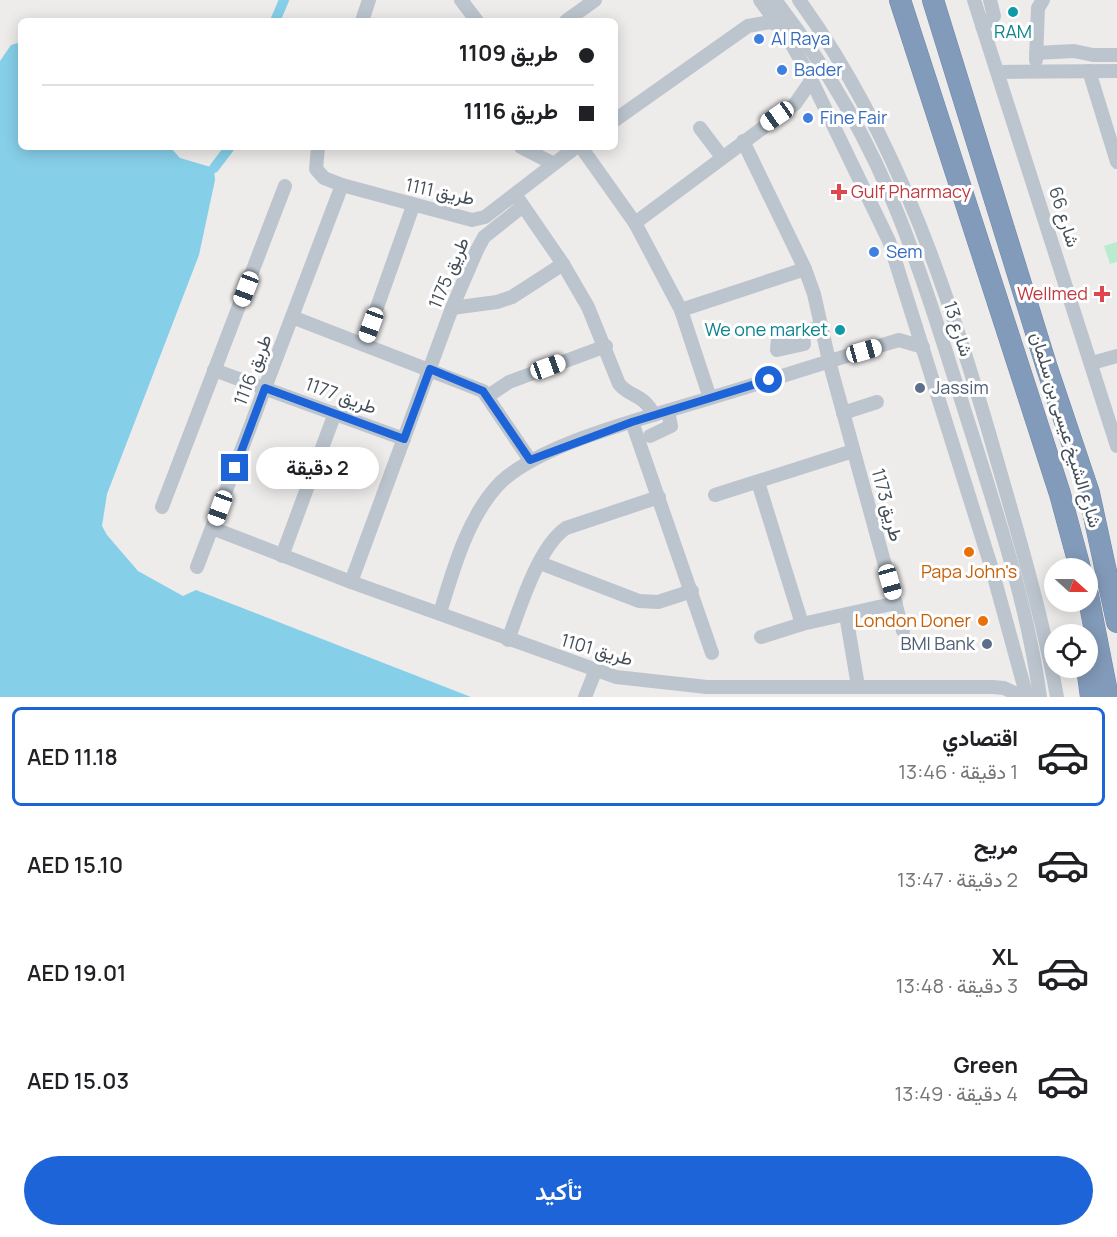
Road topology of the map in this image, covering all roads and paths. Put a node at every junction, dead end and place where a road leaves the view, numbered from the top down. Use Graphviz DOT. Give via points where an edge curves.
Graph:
graph roads {
  1 [pos="369,0"];
  2 [pos="461,0"];
  3 [pos="595,0"];
  4 [pos="759,0"];
  5 [pos="775,0"];
  6 [pos="799,0"];
  7 [pos="900,0"];
  8 [pos="933,0"];
  9 [pos="974,0"];
  10 [pos="990,0"];
  11 [pos="1043,0"];
  12 [pos="363,18"];
  13 [pos="475,18"];
  14 [pos="570,18"];
  15 [pos="779,25"];
  16 [pos="748,26"];
  17 [pos="982,26"];
  18 [pos="1036,52"];
  19 [pos="1117,55"];
  20 [pos="1036,71"];
  21 [pos="1089,71"];
  22 [pos="1117,71"];
  23 [pos="998,72"];
  24 [pos="811,81"];
  25 [pos="795,104"];
  26 [pos="824,107"];
  27 [pos="618,118"];
  28 [pos="700,128"];
  29 [pos="743,141"];
  30 [pos="318,150"];
  31 [pos="527,150"];
  32 [pos="572,150"];
  33 [pos="583,150"];
  34 [pos="722,156"];
  35 [pos="1117,162"];
  36 [pos="552,163"];
  37 [pos="342,185"];
  38 [pos="285,186"];
  39 [pos="515,194"];
  40 [pos="413,206"];
  41 [pos="523,206"];
  42 [pos="635,223"];
  43 [pos="563,264"];
  44 [pos="806,269"];
  45 [pos="453,308"];
  46 [pos="681,310"];
  47 [pos="292,317"];
  48 [pos="915,319"];
  49 [pos="820,327"];
  50 [pos="803,332"];
  51 [pos="899,340"];
  52 [pos="364,344"];
  53 [pos="606,346"];
  54 [pos="923,346"];
  55 [pos="1117,356"];
  56 [pos="829,361"];
  57 [pos="1092,363"];
  58 [pos="430,369"];
  59 [pos="214,370"];
  60 [pos="265,388"];
  61 [pos="488,396"];
  62 [pos="710,398"];
  63 [pos="877,402"];
  64 [pos="335,413"];
  65 [pos="661,413"];
  66 [pos="843,413"];
  67 [pos="632,422"];
  68 [pos="650,436"];
  69 [pos="404,439"];
  70 [pos="1117,446"];
  71 [pos="853,451"];
  72 [pos="530,460"];
  73 [pos="758,482"];
  74 [pos="1089,493"];
  75 [pos="1060,494"];
  76 [pos="715,495"];
  77 [pos="659,497"];
  78 [pos="162,507"];
  79 [pos="213,528"];
  80 [pos="1117,555"];
  81 [pos="282,556"];
  82 [pos="1071,558"];
  83 [pos="1077,558"];
  84 [pos="540,563"];
  85 [pos="197,567"];
  86 [pos="351,582"];
  87 [pos="692,591"];
  88 [pos="896,603"];
  89 [pos="1091,612"];
  90 [pos="440,613"];
  91 [pos="846,615"];
  92 [pos="1117,622"];
  93 [pos="802,624"];
  94 [pos="903,631"];
  95 [pos="761,637"];
  96 [pos="508,640"];
  97 [pos="712,653"];
  98 [pos="1018,664"];
  99 [pos="595,672"];
  100 [pos="1088,678"];
  101 [pos="858,686"];
  102 [pos="993,687"];
  103 [pos="707,692"];
  104 [pos="924,692"];
  105 [pos="803,693"];
  106 [pos="585,697"];
  107 [pos="1025,697"];
  108 [pos="1040,697"];
  109 [pos="1057,697"];
  110 [pos="1091,697"];
  111 [pos="1108,697"];
  1 -- 12 [label="street"];
  2 -- 13 [label="street"];
  3 -- 14 [label="street"];
  4 -- 15 [label="street"];
  4 -- 16 [label="street"];
  5 -- 108 [label="street, شارع 13" via="813,52 870,154 900,218 1003,534"];
  6 -- 109 [label="street, شارع 13" via="858,94 917,213 987,424 1018,532"];
  7 -- 75 [label="highway, شارع الشيخ عيسى بن سلمان"];
  8 -- 74 [label="highway, شارع الشيخ عيسى بن سلمان"];
  9 -- 17 [label="street, شارع 66"];
  10 -- 17 [label="street" via="994,16"];
  11 -- 18 [label="street" via="1038,8"];
  15 -- 16 [label="street" via="770,22"];
  15 -- 24 [label="street"];
  16 -- 27 [label="street"];
  17 -- 23 [label="street, شارع 66"];
  18 -- 19 [label="street"];
  18 -- 20 [label="street"];
  20 -- 21 [label="street"];
  20 -- 23 [label="street"];
  21 -- 22 [label="street"];
  21 -- 35 [label="street"];
  23 -- 57 [label="street, شارع 66"];
  24 -- 25 [label="street"];
  24 -- 26 [label="street"];
  25 -- 26 [label="street" via="810,102"];
  25 -- 29 [label="street"];
  26 -- 48 [label="street" via="889,241"];
  28 -- 34 [label="street"];
  29 -- 34 [label="street"];
  29 -- 44 [label="street, طريق 1173"];
  30 -- 37 [label="street, طريق 1111" via="316,169 324,178"];
  31 -- 36 [label="street"];
  32 -- 36 [label="street, طريق 1111"];
  33 -- 42 [label="street"];
  34 -- 42 [label="street"];
  36 -- 39 [label="street, طريق 1111"];
  37 -- 40 [label="street, طريق 1111"];
  37 -- 47 [label="street, طريق 1116"];
  38 -- 59 [label="street"];
  39 -- 40 [label="street, طريق 1111" via="485,218 472,220"];
  39 -- 41 [label="street"];
  40 -- 52 [label="street"];
  41 -- 43 [label="street"];
  41 -- 45 [label="street, طريق 1175" via="484,237"];
  42 -- 46 [label="street"];
  43 -- 45 [label="street" via="512,297"];
  43 -- 53 [label="street"];
  44 -- 46 [label="street"];
  44 -- 49 [label="street, طريق 1173"];
  45 -- 58 [label="street, طريق 1175"];
  46 -- 62 [label="street"];
  47 -- 52 [label="street"];
  47 -- 60 [label="street, طريق 1116"];
  48 -- 51 [label="street"];
  48 -- 54 [label="street"];
  49 -- 50 [label="street"];
  49 -- 56 [label="street, طريق 1173"];
  51 -- 54 [label="street"];
  51 -- 56 [label="street"];
  52 -- 58 [label="street"];
  53 -- 61 [label="street" via="509,382"];
  53 -- 65 [label="street" via="620,384"];
  54 -- 98 [label="street"];
  55 -- 57 [label="street"];
  56 -- 62 [label="street"];
  56 -- 66 [label="street, طريق 1173"];
  57 -- 70 [label="street, شارع 66"];
  58 -- 61 [label="street"];
  58 -- 69 [label="street, طريق 1175"];
  59 -- 60 [label="street, طريق 1177"];
  59 -- 78 [label="street"];
  60 -- 64 [label="street, طريق 1177"];
  60 -- 79 [label="street, طريق 1116"];
  61 -- 72 [label="street"];
  62 -- 65 [label="street"];
  63 -- 66 [label="street"];
  64 -- 69 [label="street, طريق 1177"];
  64 -- 81 [label="street"];
  65 -- 67 [label="street"];
  65 -- 68 [label="street" via="671,426"];
  66 -- 71 [label="street, طريق 1173"];
  67 -- 72 [label="street"];
  67 -- 77 [label="street"];
  69 -- 86 [label="street, طريق 1175"];
  71 -- 73 [label="street, طريق 1173"];
  71 -- 88 [label="street, طريق 1173"];
  72 -- 90 [label="street" via="500,483 475,520"];
  73 -- 76 [label="street, طريق 1173"];
  73 -- 93 [label="street"];
  74 -- 80 [label="highway"];
  74 -- 92 [label="highway, شارع الشيخ عيسى بن سلمان"];
  75 -- 82 [label="highway"];
  75 -- 83 [label="highway, شارع الشيخ عيسى بن سلمان"];
  77 -- 84 [label="street" via="566,528 552,540"];
  77 -- 87 [label="street"];
  79 -- 81 [label="street, طريق 1101"];
  79 -- 85 [label="street, طريق 1116"];
  81 -- 86 [label="street, طريق 1101"];
  84 -- 87 [label="street" via="639,601 658,602"];
  84 -- 96 [label="street"];
  86 -- 90 [label="street, طريق 1101"];
  87 -- 97 [label="street"];
  88 -- 91 [label="street"];
  88 -- 94 [label="street, طريق 1173"];
  89 -- 111 [label="highway"];
  90 -- 96 [label="street, طريق 1101"];
  91 -- 93 [label="street"];
  91 -- 101 [label="street"];
  93 -- 95 [label="street"];
  96 -- 99 [label="street, طريق 1101"];
  98 -- 102 [label="street" via="1009,678"];
  98 -- 107 [label="street"];
  99 -- 103 [label="street, طريق 1101"];
  99 -- 106 [label="street"];
  100 -- 110 [label="highway"];
  101 -- 104 [label="street, طريق 1101"];
  101 -- 105 [label="street, طريق 1101"];
  102 -- 104 [label="street, طريق 1101"];
  102 -- 107 [label="street, طريق 1101"];
  103 -- 105 [label="street, طريق 1101" via="734,686"];
}
